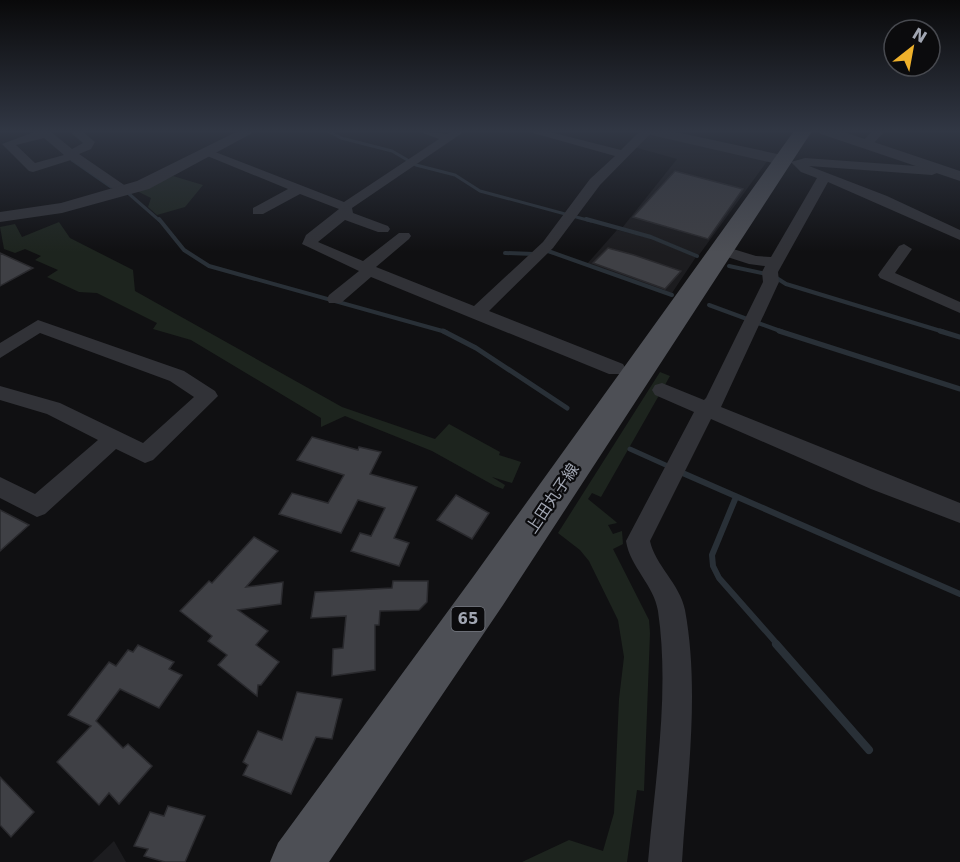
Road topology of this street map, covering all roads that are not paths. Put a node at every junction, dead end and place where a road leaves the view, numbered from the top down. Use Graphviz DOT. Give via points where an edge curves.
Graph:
graph roads {
  1 [pos="96,171"];
  2 [pos="170,171"];
  3 [pos="253,171"];
  4 [pos="400,171"];
  5 [pos="606,171"];
  6 [pos="781,171"];
  7 [pos="810,171"];
  8 [pos="824,177"];
  9 [pos="299,189"];
  10 [pos="126,191"];
  11 [pos="344,210"];
  12 [pos="258,211"];
  13 [pos="0,217"];
  14 [pos="383,229"];
  15 [pos="404,236"];
  16 [pos="960,236"];
  17 [pos="904,249"];
  18 [pos="720,250"];
  19 [pos="776,262"];
  20 [pos="367,268"];
  21 [pos="335,299"];
  22 [pos="960,308"];
  23 [pos="477,313"];
  24 [pos="0,352"];
  25 [pos="616,369"];
  26 [pos="663,390"];
  27 [pos="0,393"];
  28 [pos="706,411"];
  29 [pos="114,438"];
  30 [pos="0,487"];
  31 [pos="960,513"];
  32 [pos="297,862"];
  33 [pos="665,862"];
  1 -- 10 [label="street"];
  2 -- 10 [label="street"];
  3 -- 9 [label="street"];
  4 -- 11 [label="street"];
  5 -- 23 [label="street" via="548,245"];
  6 -- 18 [label="main road, 上田丸子線 / 65"];
  7 -- 8 [label="street"];
  8 -- 16 [label="street"];
  8 -- 19 [label="street"];
  9 -- 11 [label="street"];
  9 -- 12 [label="street"];
  10 -- 13 [label="street" via="62,208"];
  11 -- 14 [label="street"];
  11 -- 20 [label="street" via="311,238 310,244"];
  15 -- 20 [label="street"];
  17 -- 22 [label="street" via="886,275"];
  18 -- 19 [label="street" via="755,261"];
  18 -- 32 [label="main road, 上田丸子線 / 65" via="488,591"];
  19 -- 28 [label="street" via="770,272 771,282 714,402"];
  20 -- 21 [label="street"];
  20 -- 23 [label="street"];
  23 -- 25 [label="street"];
  24 -- 29 [label="street" via="38,326 177,376 208,396 145,454"];
  26 -- 28 [label="street"];
  27 -- 29 [label="street" via="53,408"];
  28 -- 31 [label="street"];
  28 -- 33 [label="street" via="638,541 640,553 665,590 676,655"];
  29 -- 30 [label="street" via="37,507"];
}
